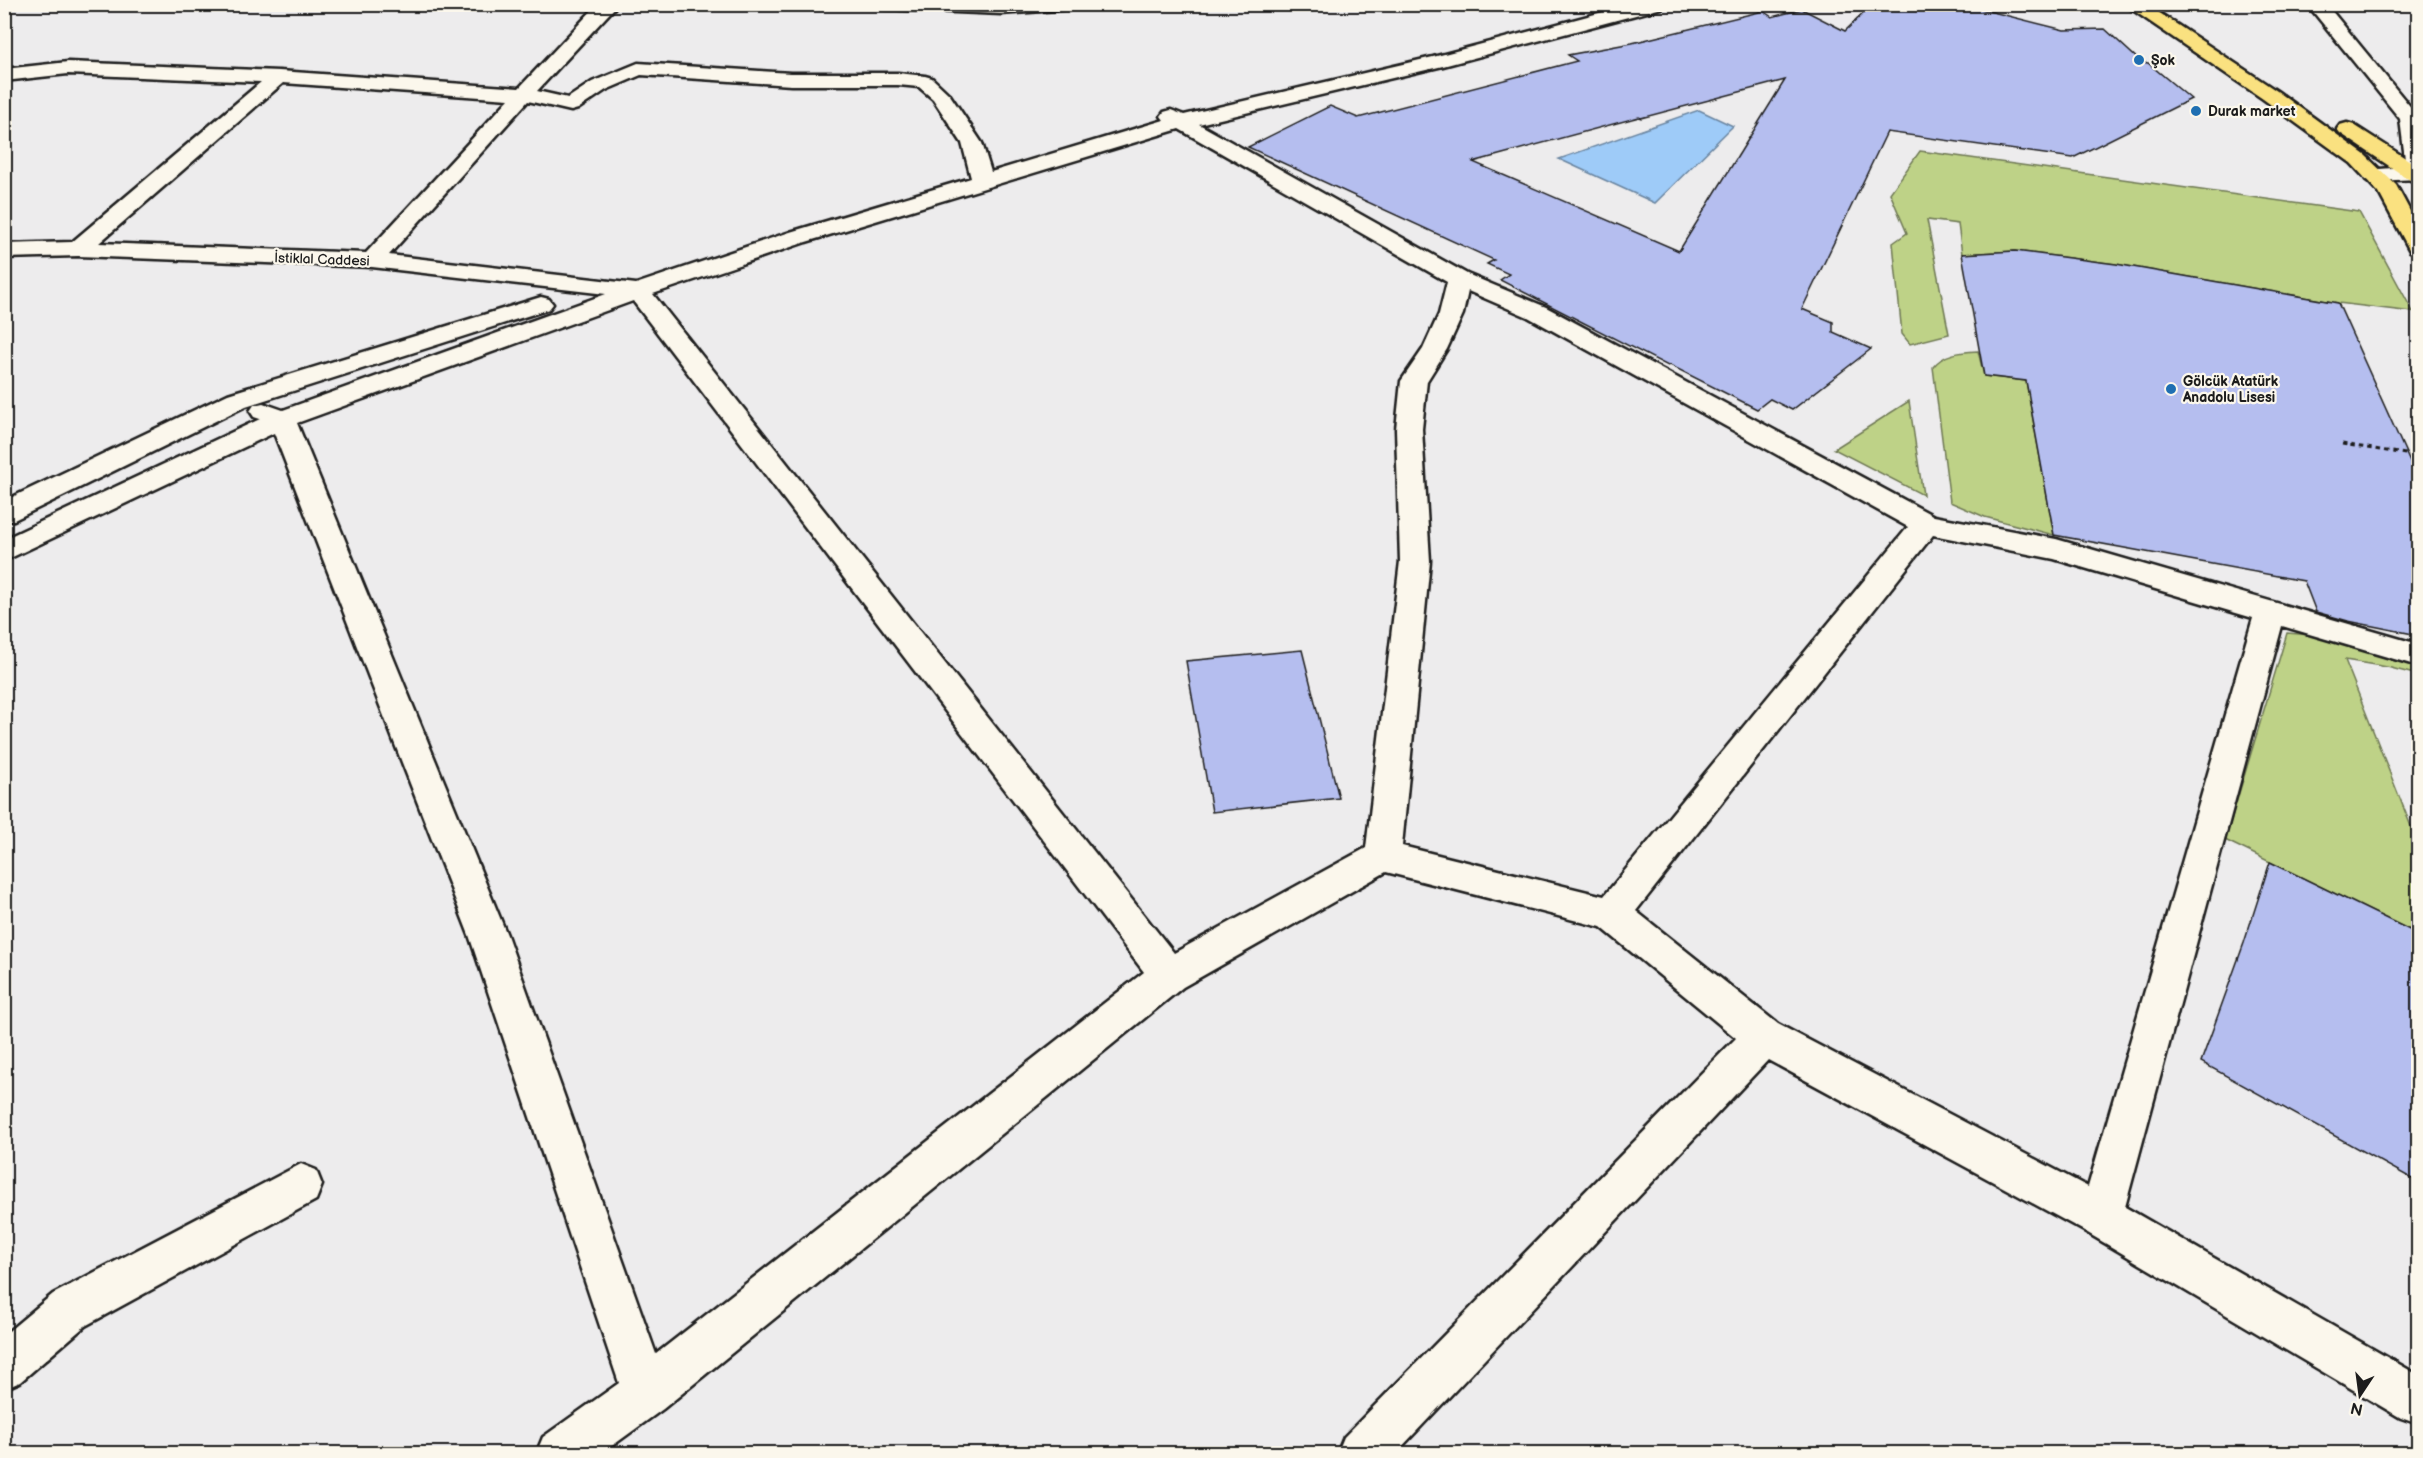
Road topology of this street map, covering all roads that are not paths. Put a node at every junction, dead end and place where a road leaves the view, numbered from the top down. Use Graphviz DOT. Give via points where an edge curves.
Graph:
graph roads {
  1 [pos="609,4"];
  2 [pos="885,4"];
  3 [pos="1071,4"];
  4 [pos="1613,4"];
  5 [pos="1656,4"];
  6 [pos="2133,4"];
  7 [pos="2157,4"];
  8 [pos="2316,4"];
  9 [pos="4,75"];
  10 [pos="279,77"];
  11 [pos="524,94"];
  12 [pos="1173,117"];
  13 [pos="981,173"];
  14 [pos="2418,174"];
  15 [pos="2374,175"];
  16 [pos="2418,246"];
  17 [pos="78,249"];
  18 [pos="4,251"];
  19 [pos="372,260"];
  20 [pos="1459,279"];
  21 [pos="597,287"];
  22 [pos="638,291"];
  23 [pos="237,400"];
  24 [pos="282,419"];
  25 [pos="4,513"];
  26 [pos="1926,524"];
  27 [pos="4,551"];
  28 [pos="2270,614"];
  29 [pos="2418,655"];
  30 [pos="1383,856"];
  31 [pos="1612,914"];
  32 [pos="1169,975"];
  33 [pos="1764,1037"];
  34 [pos="301,1185"];
  35 [pos="2102,1217"];
  36 [pos="4,1366"];
  37 [pos="646,1392"];
  38 [pos="2418,1401"];
  39 [pos="560,1454"];
  40 [pos="1362,1454"];
  1 -- 11 [label="street"];
  2 -- 3 [label="street" via="963,10 1032,10"];
  4 -- 12 [label="street"];
  5 -- 12 [label="street" via="1371,78"];
  6 -- 15 [label="main road" via="2270,95"];
  7 -- 14 [label="main road"];
  8 -- 14 [label="street" via="2410,118"];
  9 -- 10 [label="street" via="68,69"];
  10 -- 11 [label="street"];
  10 -- 17 [label="street"];
  11 -- 13 [label="street" via="571,105 599,86 638,69 791,79 925,82 940,95 972,143"];
  11 -- 19 [label="street"];
  12 -- 13 [label="street"];
  12 -- 20 [label="street"];
  13 -- 21 [label="street"];
  13 -- 22 [label="street"];
  14 -- 15 [label="street"];
  15 -- 16 [label="main road" via="2388,190"];
  17 -- 18 [label="street, İstiklal Caddesi"];
  17 -- 19 [label="street, İstiklal Caddesi"];
  19 -- 21 [label="street, İstiklal Caddesi"];
  20 -- 26 [label="street" via="1537,312"];
  20 -- 30 [label="street" via="1451,314 1414,381 1409,429 1415,561"];
  21 -- 22 [label="street, İstiklal Caddesi"];
  21 -- 23 [label="street"];
  22 -- 24 [label="street"];
  22 -- 32 [label="street"];
  23 -- 24 [label="street"];
  23 -- 25 [label="street"];
  24 -- 27 [label="street"];
  24 -- 37 [label="street" via="488,935"];
  26 -- 28 [label="street" via="2056,549"];
  26 -- 31 [label="street"];
  28 -- 29 [label="street"];
  28 -- 35 [label="street"];
  30 -- 31 [label="street"];
  30 -- 32 [label="street"];
  31 -- 33 [label="street"];
  32 -- 37 [label="street"];
  33 -- 35 [label="street"];
  33 -- 40 [label="street"];
  34 -- 36 [label="street" via="69,1310"];
  35 -- 38 [label="street"];
  37 -- 39 [label="street"];
}
